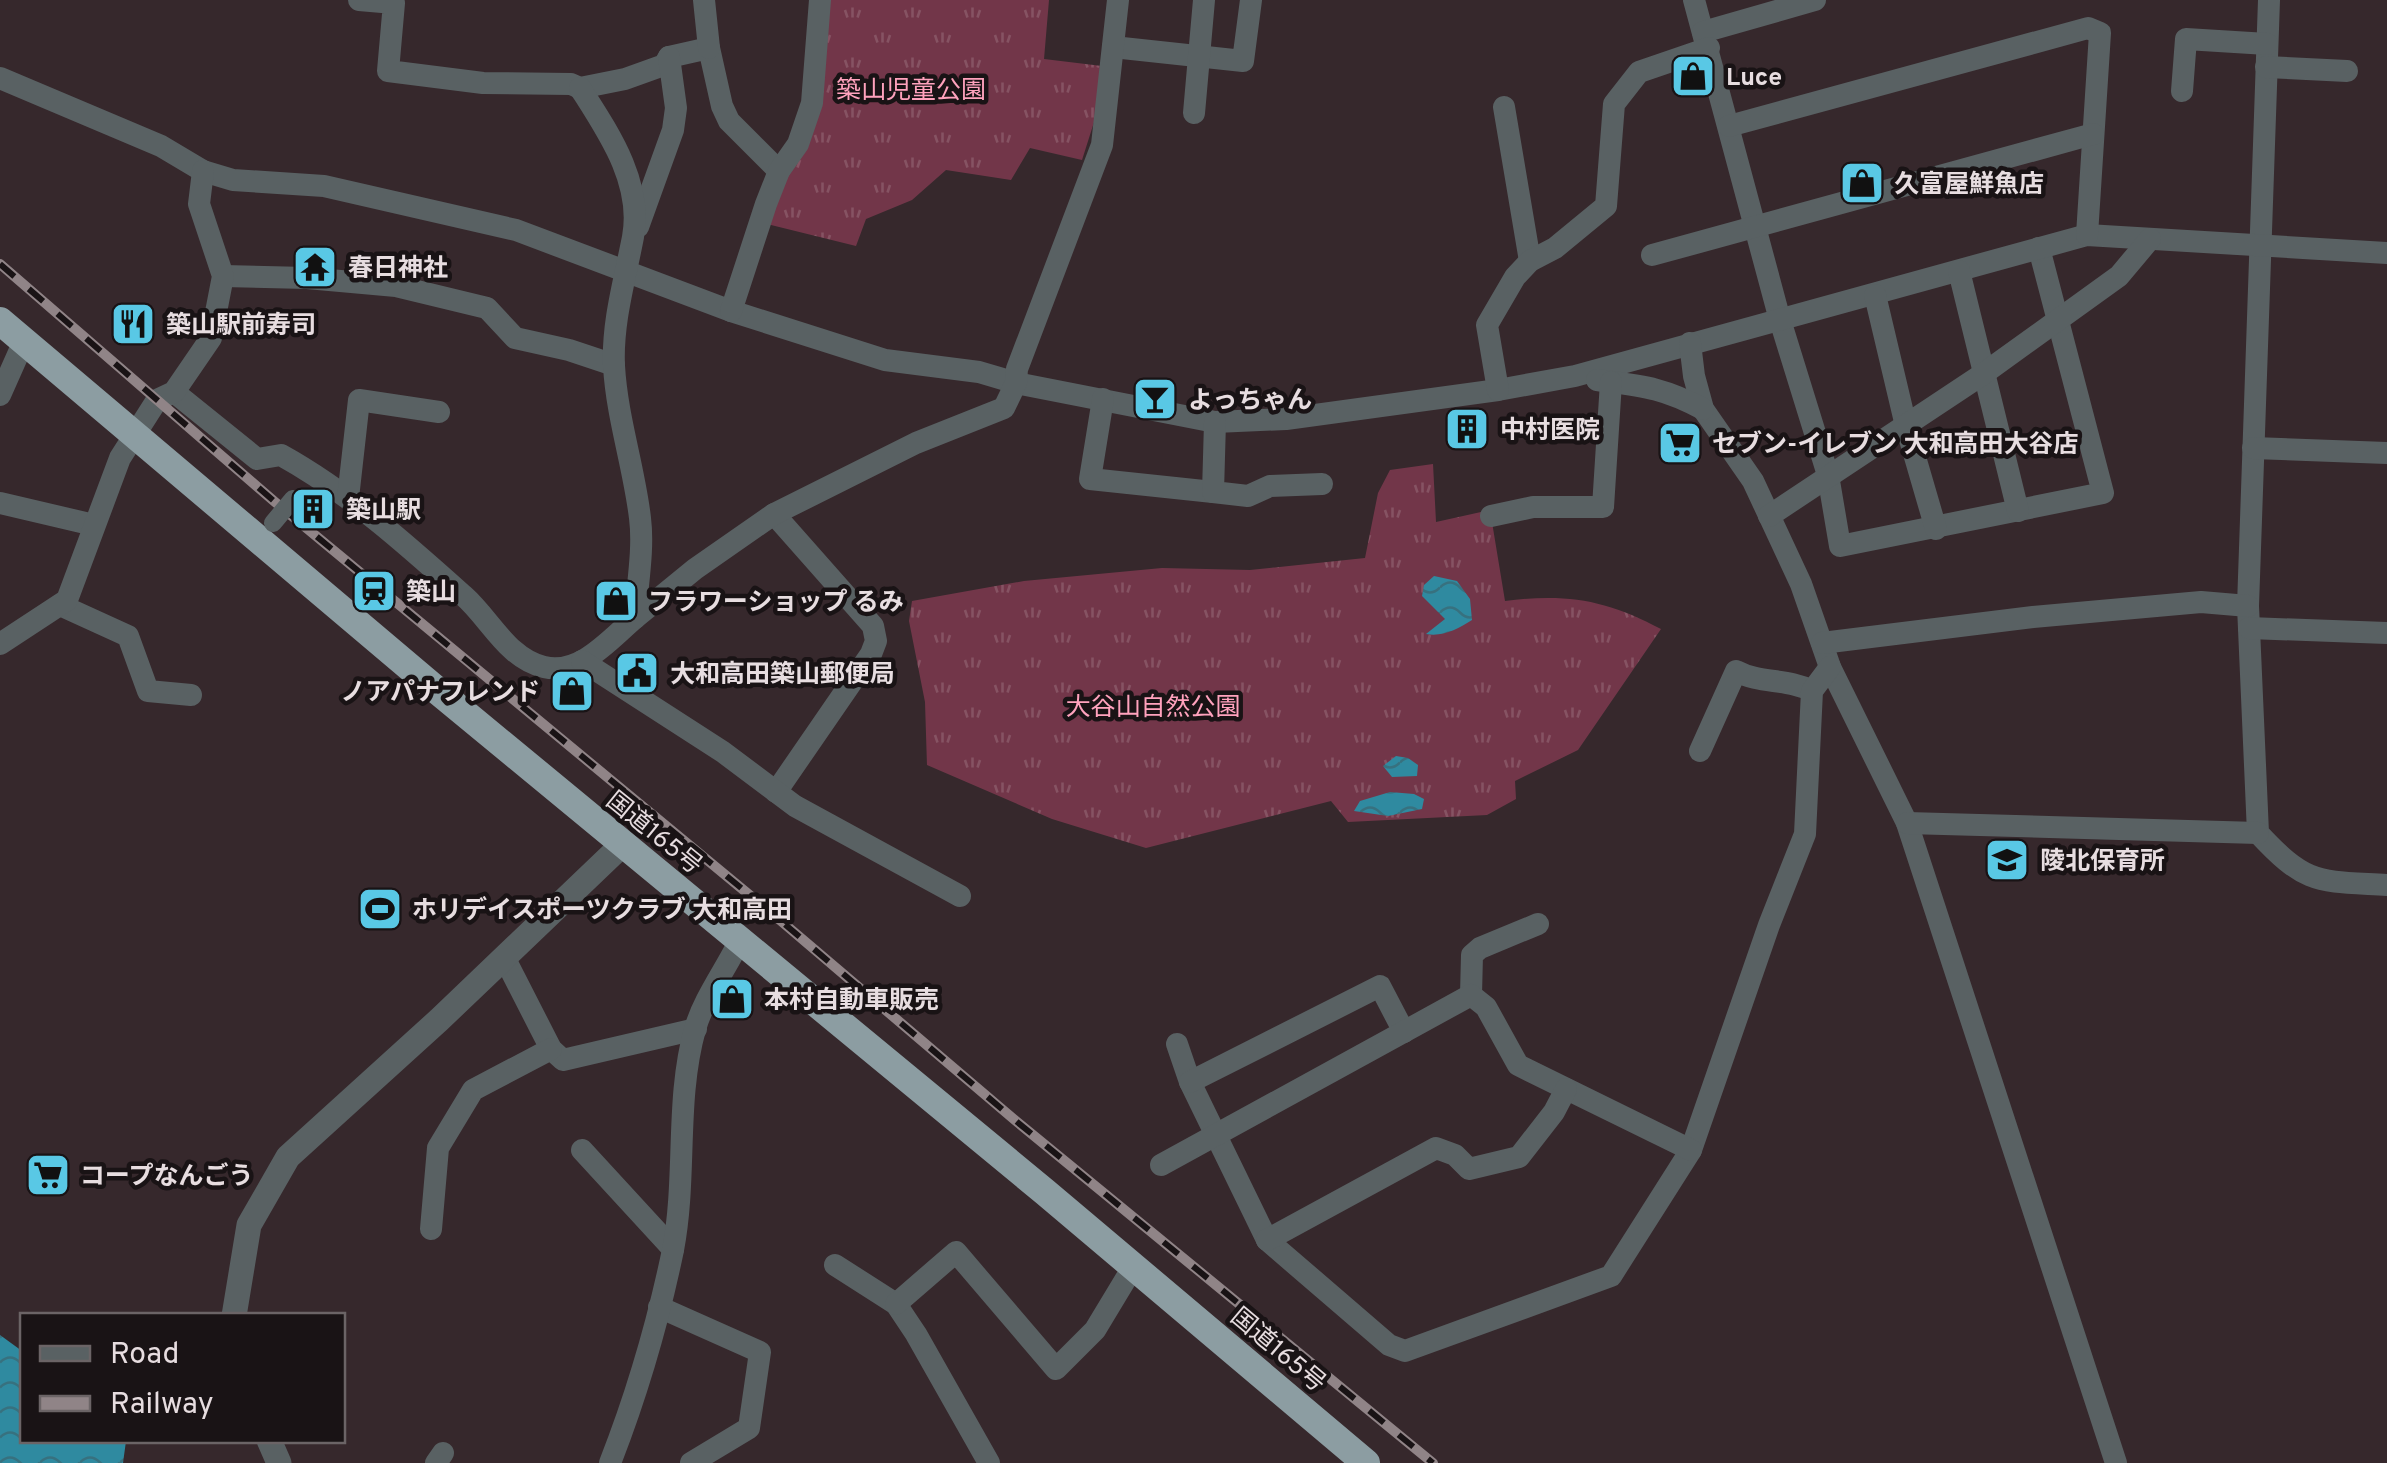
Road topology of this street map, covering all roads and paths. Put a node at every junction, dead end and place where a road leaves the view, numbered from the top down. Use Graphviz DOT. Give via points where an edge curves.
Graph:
graph roads {
  1 [pos="360,0"];
  2 [pos="704,0"];
  3 [pos="820,0"];
  4 [pos="1118,0"];
  5 [pos="1204,0"];
  6 [pos="1251,0"];
  7 [pos="1694,0"];
  8 [pos="1815,0"];
  9 [pos="2269,0"];
  10 [pos="1706,40"];
  11 [pos="1113,47"];
  12 [pos="709,48"];
  13 [pos="1198,55"];
  14 [pos="2267,56"];
  15 [pos="669,57"];
  16 [pos="2346,71"];
  17 [pos="0,78"];
  18 [pos="580,88"];
  19 [pos="2182,90"];
  20 [pos="1504,106"];
  21 [pos="1194,113"];
  22 [pos="1729,126"];
  23 [pos="2093,134"];
  24 [pos="203,171"];
  25 [pos="779,171"];
  26 [pos="1756,226"];
  27 [pos="634,234"];
  28 [pos="2087,235"];
  29 [pos="2150,239"];
  30 [pos="2260,246"];
  31 [pos="2039,248"];
  32 [pos="2387,253"];
  33 [pos="1652,255"];
  34 [pos="1530,261"];
  35 [pos="1959,271"];
  36 [pos="623,272"];
  37 [pos="222,276"];
  38 [pos="1875,295"];
  39 [pos="731,311"];
  40 [pos="2058,319"];
  41 [pos="1780,320"];
  42 [pos="0,321"];
  43 [pos="24,341"];
  44 [pos="1690,344"];
  45 [pos="614,365"];
  46 [pos="1983,374"];
  47 [pos="1574,376"];
  48 [pos="1611,382"];
  49 [pos="1016,383"];
  50 [pos="1498,390"];
  51 [pos="174,392"];
  52 [pos="0,396"];
  53 [pos="1103,399"];
  54 [pos="1703,409"];
  55 [pos="439,412"];
  56 [pos="1215,422"];
  57 [pos="1906,426"];
  58 [pos="134,434"];
  59 [pos="2253,448"];
  60 [pos="2387,453"];
  61 [pos="1828,475"];
  62 [pos="1322,484"];
  63 [pos="1212,492"];
  64 [pos="348,498"];
  65 [pos="293,499"];
  66 [pos="0,503"];
  67 [pos="2018,511"];
  68 [pos="774,514"];
  69 [pos="1491,516"];
  70 [pos="1770,516"];
  71 [pos="272,523"];
  72 [pos="94,525"];
  73 [pos="1936,529"];
  74 [pos="60,605"];
  75 [pos="2248,617"];
  76 [pos="635,618"];
  77 [pos="2387,633"];
  78 [pos="1822,643"];
  79 [pos="0,644"];
  80 [pos="582,662"];
  81 [pos="1830,668"];
  82 [pos="1812,691"];
  83 [pos="192,695"];
  84 [pos="1700,751"];
  85 [pos="776,792"];
  86 [pos="1907,824"];
  87 [pos="2258,833"];
  88 [pos="623,844"];
  89 [pos="2387,885"];
  90 [pos="960,896"];
  91 [pos="1538,924"];
  92 [pos="740,940"];
  93 [pos="504,957"];
  94 [pos="1471,995"];
  95 [pos="696,1029"];
  96 [pos="1404,1032"];
  97 [pos="1177,1044"];
  98 [pos="551,1049"];
  99 [pos="1190,1082"];
  100 [pos="1566,1089"];
  101 [pos="1214,1134"];
  102 [pos="582,1150"];
  103 [pos="1691,1150"];
  104 [pos="1161,1166"];
  105 [pos="431,1228"];
  106 [pos="1267,1240"];
  107 [pos="673,1248"];
  108 [pos="835,1265"];
  109 [pos="1133,1266"];
  110 [pos="896,1304"];
  111 [pos="658,1306"];
  112 [pos="234,1313"];
  113 [pos="610,1463"];
  114 [pos="691,1463"];
  115 [pos="989,1463"];
  116 [pos="1366,1463"];
  117 [pos="2116,1463"];
  1 -- 18 [label="street" via="394,3 388,71"];
  2 -- 12 [label="street"];
  3 -- 25 [label="street" via="812,104 798,144"];
  4 -- 11 [label="street"];
  5 -- 13 [label="street"];
  6 -- 13 [label="street" via="1243,61"];
  7 -- 10 [label="street"];
  8 -- 10 [label="street"];
  9 -- 14 [label="street"];
  10 -- 22 [label="street"];
  10 -- 34 [label="street" via="1639,72 1614,104 1606,206"];
  11 -- 13 [label="street"];
  11 -- 49 [label="street" via="1102,145"];
  12 -- 15 [label="street"];
  12 -- 25 [label="street" via="729,120"];
  13 -- 21 [label="street"];
  14 -- 16 [label="street"];
  14 -- 19 [label="street" via="2186,39"];
  14 -- 30 [label="street"];
  15 -- 18 [label="street" via="625,79"];
  15 -- 27 [label="street" via="674,130"];
  17 -- 24 [label="street" via="161,146"];
  18 -- 27 [label="street" via="624,166"];
  20 -- 34 [label="street"];
  22 -- 23 [label="street" via="2088,28 2100,33"];
  22 -- 26 [label="street"];
  23 -- 26 [label="street"];
  23 -- 28 [label="street"];
  24 -- 36 [label="street" via="233,180 324,186 516,230"];
  24 -- 37 [label="street" via="200,204"];
  25 -- 39 [label="street"];
  26 -- 33 [label="street"];
  26 -- 41 [label="street"];
  27 -- 36 [label="street"];
  28 -- 29 [label="street"];
  28 -- 31 [label="street"];
  29 -- 30 [label="street"];
  29 -- 40 [label="street" via="2119,276"];
  30 -- 32 [label="street"];
  30 -- 59 [label="street"];
  31 -- 35 [label="street"];
  31 -- 40 [label="street"];
  34 -- 50 [label="street" via="1486,325"];
  35 -- 38 [label="street"];
  35 -- 46 [label="street"];
  36 -- 39 [label="street"];
  36 -- 45 [label="street"];
  37 -- 45 [label="street" via="396,286 487,308 515,338"];
  37 -- 51 [label="street" via="210,338"];
  38 -- 41 [label="street"];
  38 -- 57 [label="street"];
  39 -- 49 [label="street" via="885,360"];
  40 -- 46 [label="street"];
  40 -- 67 [label="street" via="2103,493"];
  41 -- 44 [label="street"];
  41 -- 61 [label="street"];
  42 -- 43 [label="highway, 国道165号"];
  43 -- 52 [label="street"];
  43 -- 58 [label="highway, 国道165号"];
  44 -- 47 [label="street"];
  44 -- 54 [label="street"];
  45 -- 76 [label="street" via="641,521"];
  46 -- 57 [label="street"];
  46 -- 67 [label="street"];
  47 -- 48 [label="street"];
  47 -- 50 [label="street"];
  48 -- 54 [label="street" via="1644,384"];
  48 -- 69 [label="street" via="1603,507 1533,507"];
  49 -- 53 [label="street"];
  49 -- 68 [label="street" via="1004,408"];
  50 -- 56 [label="street"];
  51 -- 58 [label="street" via="157,400"];
  51 -- 64 [label="street" via="257,460 281,454"];
  53 -- 56 [label="street"];
  53 -- 63 [label="street" via="1090,479"];
  54 -- 70 [label="street"];
  55 -- 64 [label="street" via="360,400"];
  56 -- 63 [label="street"];
  57 -- 61 [label="street"];
  57 -- 73 [label="street"];
  58 -- 72 [label="street"];
  58 -- 88 [label="highway, 国道165号"];
  59 -- 60 [label="street"];
  59 -- 75 [label="street"];
  61 -- 70 [label="street"];
  61 -- 73 [label="street" via="1840,546"];
  62 -- 63 [label="street" via="1270,486 1248,496"];
  64 -- 80 [label="street" via="467,599 518,656 544,668"];
  65 -- 71 [label="street, bridge"];
  66 -- 72 [label="street"];
  67 -- 73 [label="street"];
  68 -- 76 [label="street"];
  68 -- 85 [label="street" via="873,626 876,641"];
  70 -- 78 [label="street"];
  72 -- 74 [label="street"];
  74 -- 79 [label="street"];
  74 -- 83 [label="street" via="128,636 148,691"];
  75 -- 77 [label="street"];
  75 -- 78 [label="street" via="2182,604"];
  75 -- 87 [label="street"];
  76 -- 80 [label="street"];
  78 -- 81 [label="street"];
  80 -- 85 [label="street"];
  81 -- 82 [label="street"];
  81 -- 86 [label="street"];
  82 -- 84 [label="street" via="1736,671"];
  82 -- 103 [label="street" via="1805,834"];
  85 -- 90 [label="street"];
  86 -- 87 [label="street"];
  86 -- 117 [label="street"];
  87 -- 89 [label="street" via="2288,865 2320,881"];
  88 -- 92 [label="highway, 国道165号"];
  88 -- 93 [label="street"];
  91 -- 94 [label="street" via="1472,955"];
  92 -- 95 [label="street"];
  92 -- 109 [label="highway, 国道165号"];
  93 -- 98 [label="street"];
  93 -- 112 [label="street" via="288,1158 249,1225"];
  94 -- 96 [label="street"];
  94 -- 100 [label="street" via="1486,1006 1518,1065"];
  95 -- 98 [label="street" via="563,1060"];
  95 -- 107 [label="street" via="684,1083"];
  96 -- 99 [label="street" via="1380,986"];
  96 -- 101 [label="street"];
  97 -- 99 [label="street"];
  98 -- 105 [label="street" via="474,1090 438,1148"];
  99 -- 101 [label="street"];
  100 -- 103 [label="street"];
  100 -- 106 [label="street" via="1520,1158 1469,1169 1455,1154 1436,1148"];
  101 -- 104 [label="street"];
  101 -- 106 [label="street"];
  102 -- 107 [label="street"];
  103 -- 106 [label="street" via="1611,1276 1405,1351 1389,1345"];
  107 -- 111 [label="street"];
  108 -- 110 [label="street"];
  109 -- 110 [label="street" via="1096,1330 1056,1369 956,1252"];
  109 -- 116 [label="highway, 国道165号"];
  110 -- 115 [label="street"];
  111 -- 113 [label="street" via="636,1400"];
  111 -- 114 [label="street" via="760,1352 750,1428"];
}
